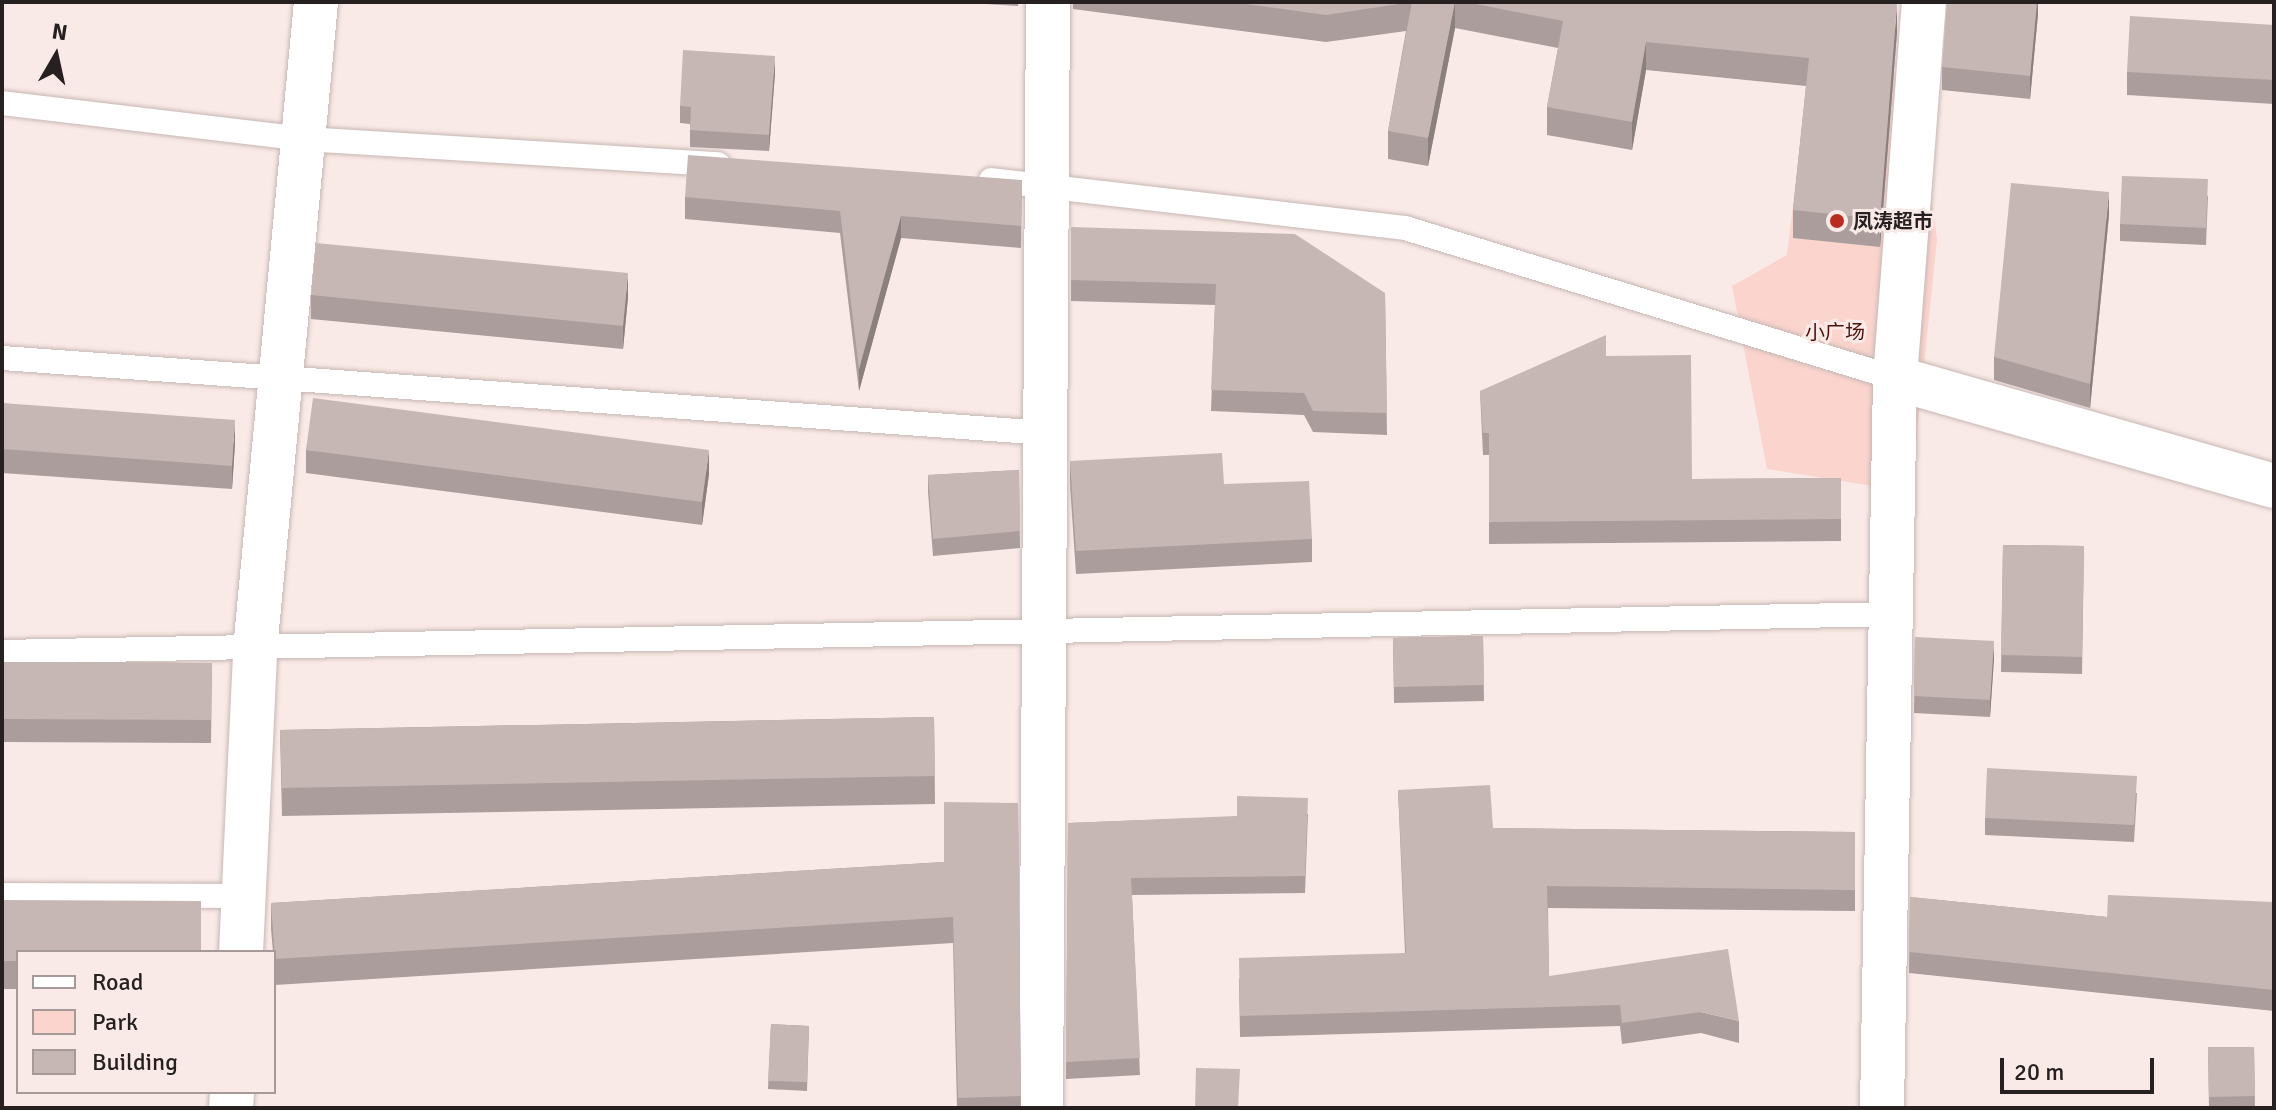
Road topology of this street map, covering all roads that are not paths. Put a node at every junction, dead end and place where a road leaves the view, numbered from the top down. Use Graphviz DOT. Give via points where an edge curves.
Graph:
graph roads {
  1 [pos="316,2"];
  2 [pos="1048,2"];
  3 [pos="1924,2"];
  4 [pos="2,103"];
  5 [pos="304,139"];
  6 [pos="748,166"];
  7 [pos="970,179"];
  8 [pos="1049,183"];
  9 [pos="2,358"];
  10 [pos="1895,378"];
  11 [pos="278,380"];
  12 [pos="1047,433"];
  13 [pos="2274,486"];
  14 [pos="1889,614"];
  15 [pos="1045,631"];
  16 [pos="255,650"];
  17 [pos="2,652"];
  18 [pos="2,895"];
  19 [pos="244,896"];
  20 [pos="241,950"];
  21 [pos="1041,1108"];
  22 [pos="1882,1108"];
  1 -- 5 [label="street"];
  2 -- 8 [label="street"];
  3 -- 10 [label="street"];
  4 -- 5 [label="lane"];
  5 -- 6 [label="lane"];
  5 -- 11 [label="street"];
  7 -- 8 [label="lane"];
  8 -- 10 [label="lane" via="1405,228"];
  8 -- 12 [label="street"];
  9 -- 11 [label="lane"];
  10 -- 13 [label="street"];
  10 -- 14 [label="street"];
  11 -- 12 [label="lane"];
  11 -- 16 [label="street"];
  12 -- 15 [label="street"];
  14 -- 15 [label="lane"];
  14 -- 22 [label="street"];
  15 -- 16 [label="lane"];
  15 -- 21 [label="street"];
  16 -- 17 [label="lane"];
  16 -- 19 [label="street"];
  18 -- 19 [label="lane"];
  19 -- 20 [label="street"];
}
